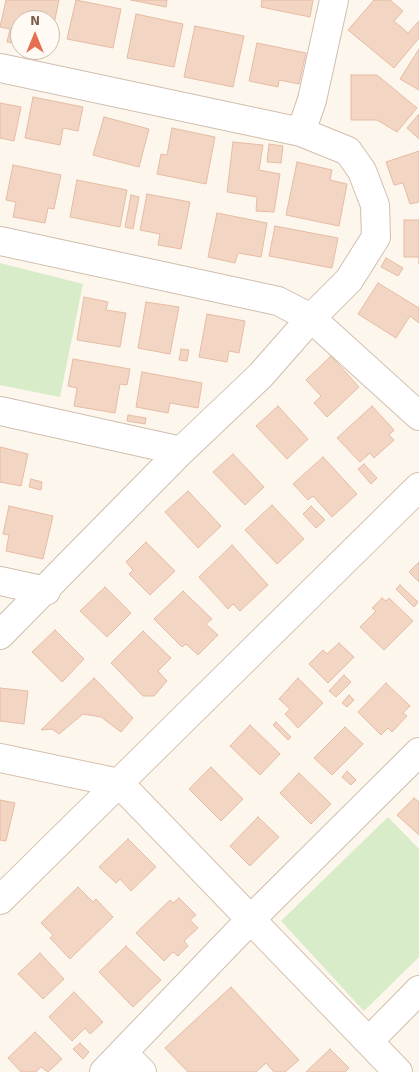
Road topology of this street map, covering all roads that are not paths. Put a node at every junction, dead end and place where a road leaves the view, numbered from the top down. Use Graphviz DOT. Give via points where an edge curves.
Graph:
graph roads {
  1 [pos="334,0"];
  2 [pos="0,68"];
  3 [pos="302,132"];
  4 [pos="0,240"];
  5 [pos="311,318"];
  6 [pos="0,411"];
  7 [pos="419,416"];
  8 [pos="181,452"];
  9 [pos="419,486"];
  10 [pos="0,581"];
  11 [pos="46,591"];
  12 [pos="0,635"];
  13 [pos="419,752"];
  14 [pos="0,758"];
  15 [pos="119,783"];
  16 [pos="2,895"];
  17 [pos="251,919"];
  18 [pos="419,990"];
  19 [pos="369,1040"];
  20 [pos="113,1063"];
  21 [pos="142,1072"];
  22 [pos="398,1072"];
  1 -- 3 [label="street"];
  2 -- 3 [label="street"];
  3 -- 5 [label="street" via="348,151 362,171 375,205 376,237 349,280"];
  4 -- 5 [label="street" via="278,300"];
  5 -- 7 [label="street"];
  5 -- 8 [label="street" via="261,376"];
  6 -- 8 [label="street"];
  8 -- 11 [label="street"];
  9 -- 15 [label="street"];
  10 -- 11 [label="street"];
  11 -- 12 [label="street"];
  13 -- 17 [label="street"];
  14 -- 15 [label="street"];
  15 -- 16 [label="street"];
  15 -- 17 [label="street"];
  17 -- 19 [label="street"];
  17 -- 20 [label="street"];
  18 -- 19 [label="street"];
  19 -- 22 [label="street"];
  20 -- 21 [label="street"];
}
